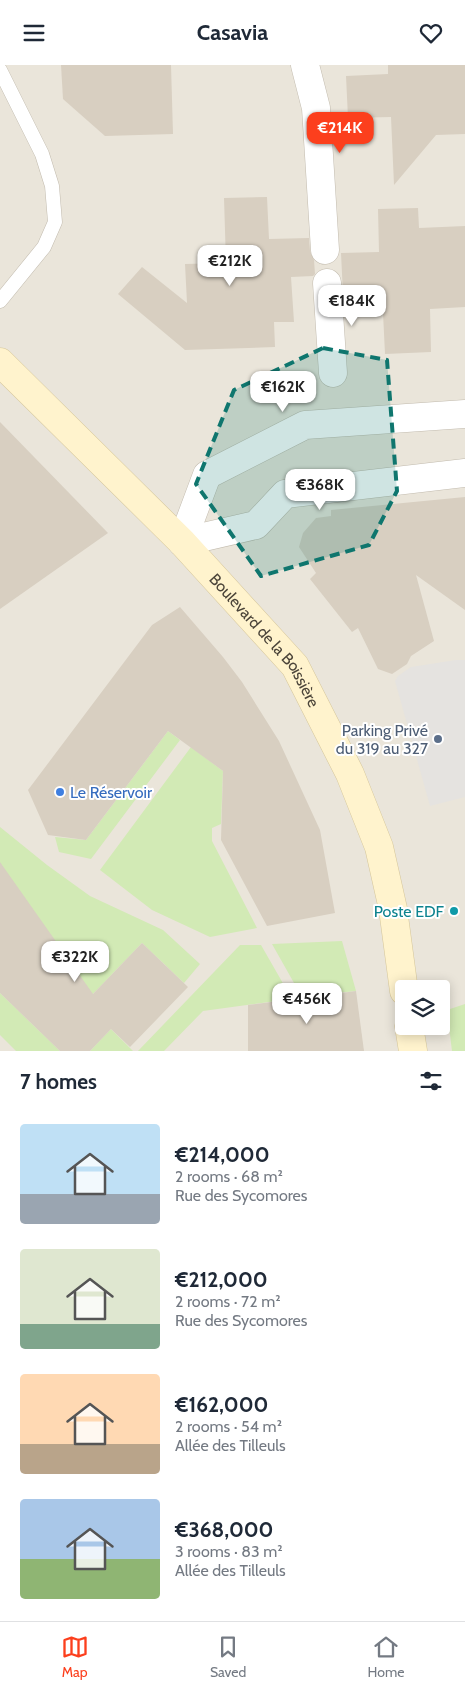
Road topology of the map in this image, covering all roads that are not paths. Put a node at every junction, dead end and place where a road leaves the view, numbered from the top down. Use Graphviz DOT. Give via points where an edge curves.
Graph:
graph roads {
  1 [pos="305,65"];
  2 [pos="0,70"];
  3 [pos="325,250"];
  4 [pos="327,283"];
  5 [pos="0,301"];
  6 [pos="0,362"];
  7 [pos="333,373"];
  8 [pos="465,414"];
  9 [pos="465,473"];
  10 [pos="182,542"];
  11 [pos="403,980"];
  12 [pos="410,1035"];
  13 [pos="413,1051"];
  1 -- 3 [label="street" via="316,108"];
  2 -- 5 [label="lane" via="42,154 52,186 55,222 44,247"];
  4 -- 7 [label="street"];
  6 -- 10 [label="main road, Boulevard de la Boissière"];
  8 -- 10 [label="street" via="306,425 207,475"];
  9 -- 10 [label="street" via="285,494 256,525"];
  10 -- 11 [label="main road, Boulevard de la Boissière" via="295,667 350,773 379,847 393,909"];
  12 -- 13 [label="main road"];
}
